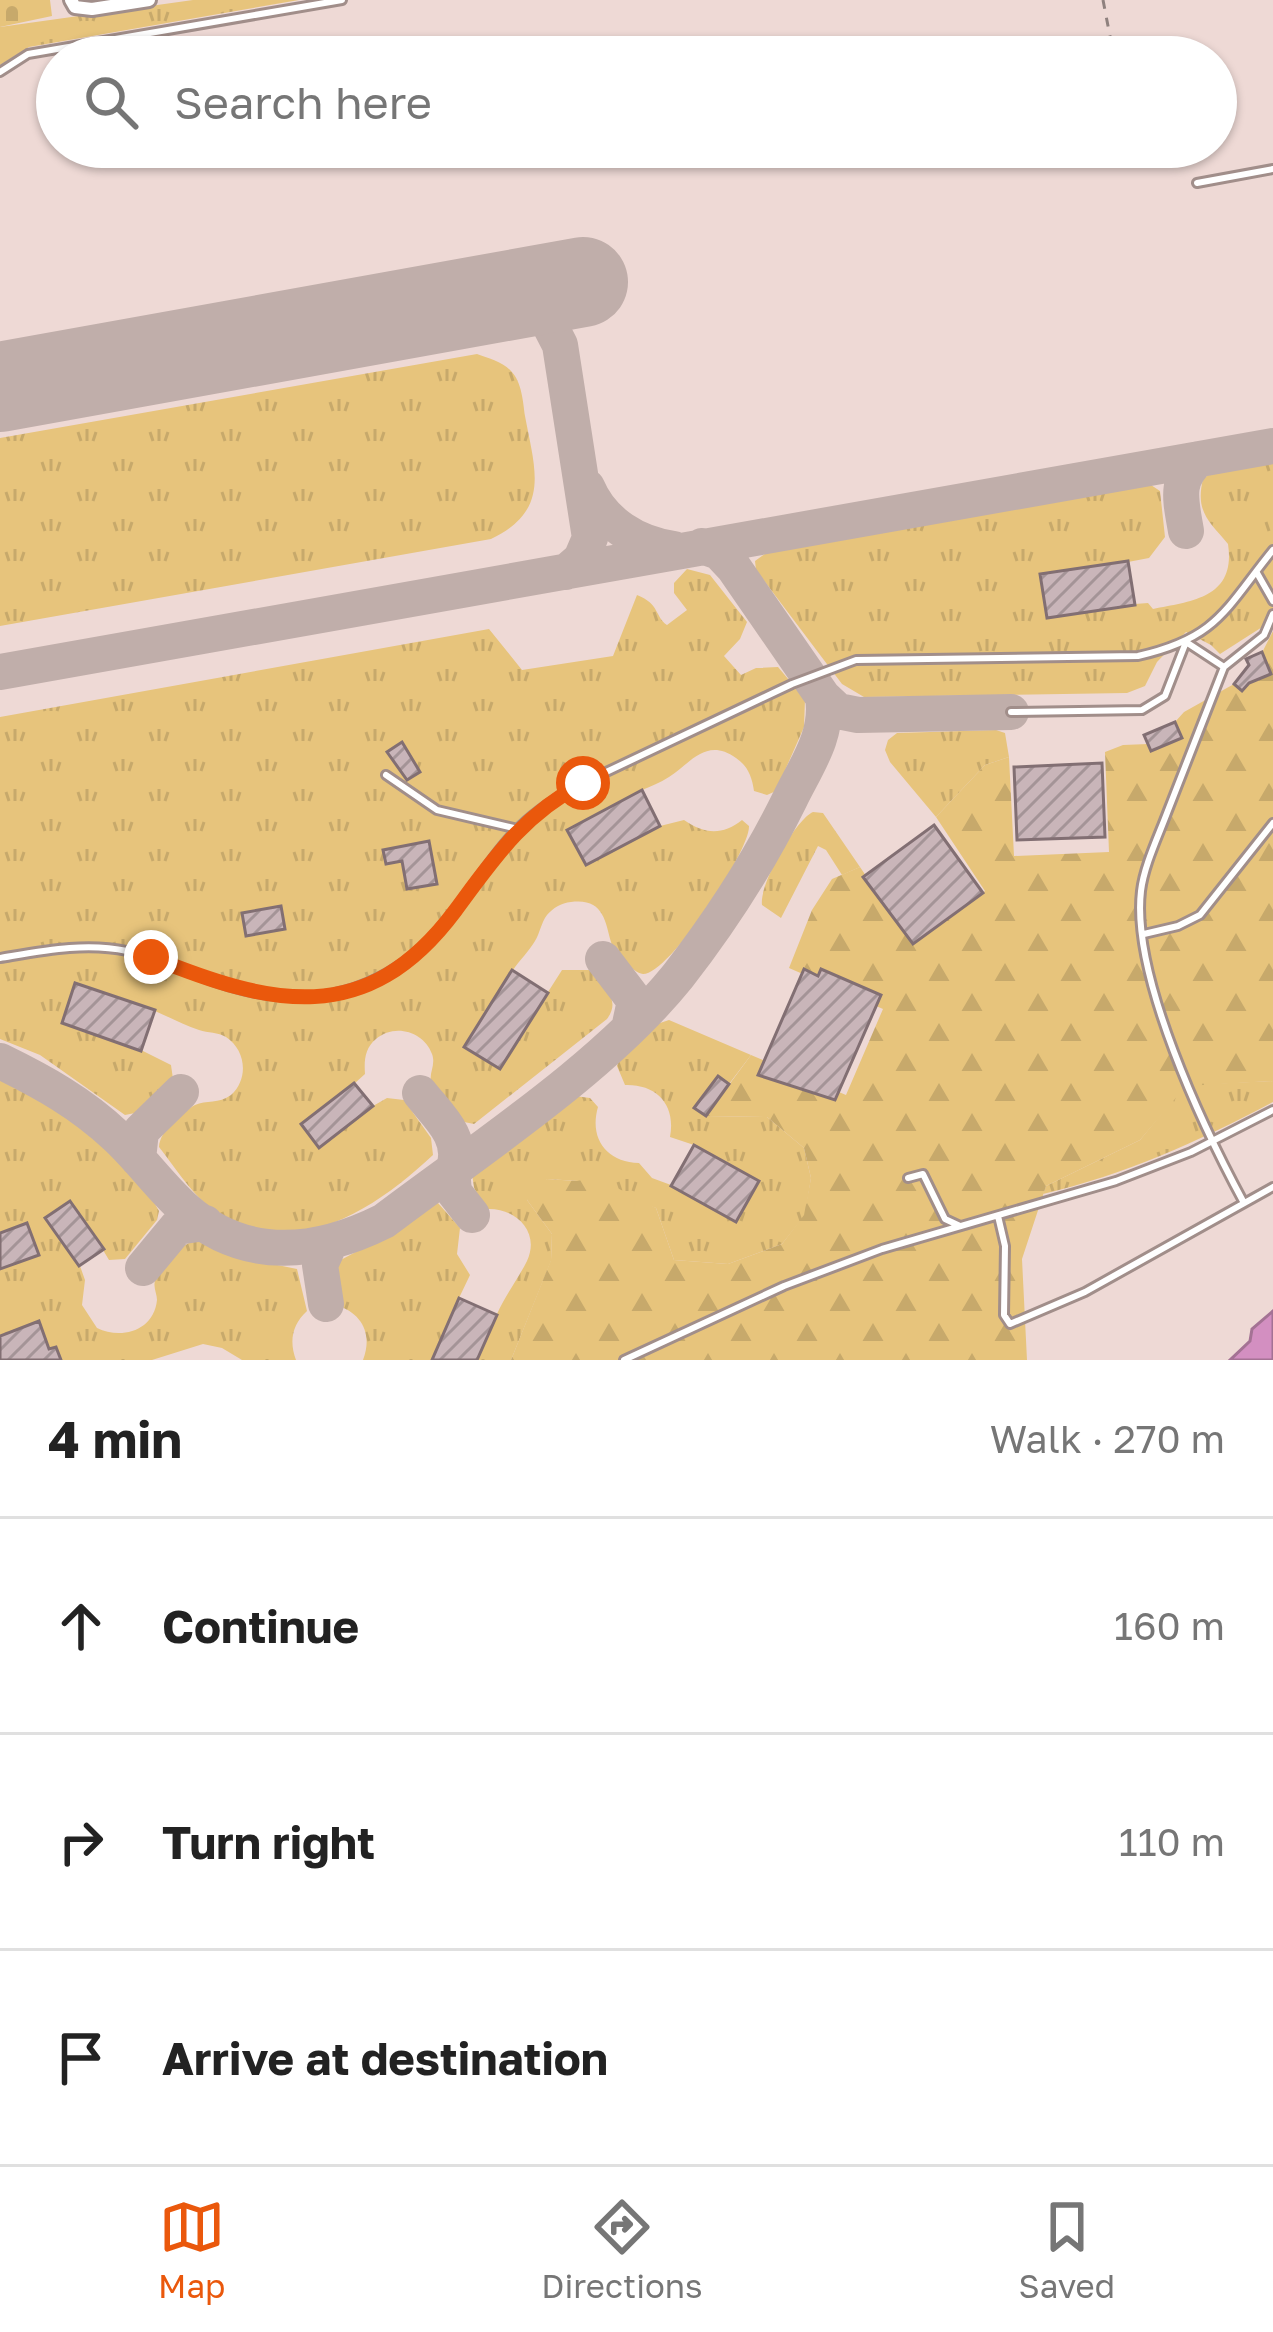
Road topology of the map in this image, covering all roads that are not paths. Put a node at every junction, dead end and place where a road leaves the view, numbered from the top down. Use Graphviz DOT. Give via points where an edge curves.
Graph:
graph roads {
  1 [pos="71,0"];
  2 [pos="149,0"];
  3 [pos="341,0"];
  4 [pos="132,36"];
  5 [pos="36,53"];
  6 [pos="0,72"];
  7 [pos="1273,169"];
  8 [pos="1197,182"];
  9 [pos="1273,550"];
  10 [pos="1256,572"];
  11 [pos="1273,601"];
  12 [pos="1273,614"];
  13 [pos="1186,642"];
  14 [pos="1224,667"];
  15 [pos="1011,712"];
  16 [pos="386,775"];
  17 [pos="1273,823"];
  18 [pos="518,829"];
  19 [pos="1144,934"];
  20 [pos="0,958"];
  21 [pos="1273,1110"];
  22 [pos="1211,1142"];
  23 [pos="908,1178"];
  24 [pos="1273,1187"];
  25 [pos="1244,1203"];
  26 [pos="998,1216"];
  27 [pos="960,1226"];
  28 [pos="624,1360"];
  1 -- 2 [label="street" via="92,9"];
  3 -- 4 [label="lane"];
  5 -- 6 [label="lane"];
  7 -- 8 [label="lane"];
  9 -- 10 [label="lane"];
  10 -- 11 [label="lane"];
  10 -- 13 [label="lane" via="1219,621"];
  12 -- 14 [label="lane" via="1264,635"];
  13 -- 14 [label="lane"];
  13 -- 15 [label="lane" via="1165,696 1142,710"];
  13 -- 18 [label="lane" via="1138,656 856,660 583,783"];
  14 -- 19 [label="lane" via="1141,889"];
  16 -- 18 [label="lane" via="437,810"];
  17 -- 19 [label="lane" via="1200,915"];
  18 -- 20 [label="lane" via="436,934 392,971 352,990 268,997 100,947"];
  19 -- 22 [label="lane" via="1153,985"];
  21 -- 22 [label="lane"];
  22 -- 25 [label="lane"];
  22 -- 26 [label="lane"];
  23 -- 27 [label="lane" via="923,1174 945,1219"];
  24 -- 25 [label="lane"];
  25 -- 26 [label="lane" via="1085,1292 1010,1324"];
  26 -- 27 [label="lane"];
  27 -- 28 [label="lane" via="784,1286"];
}
